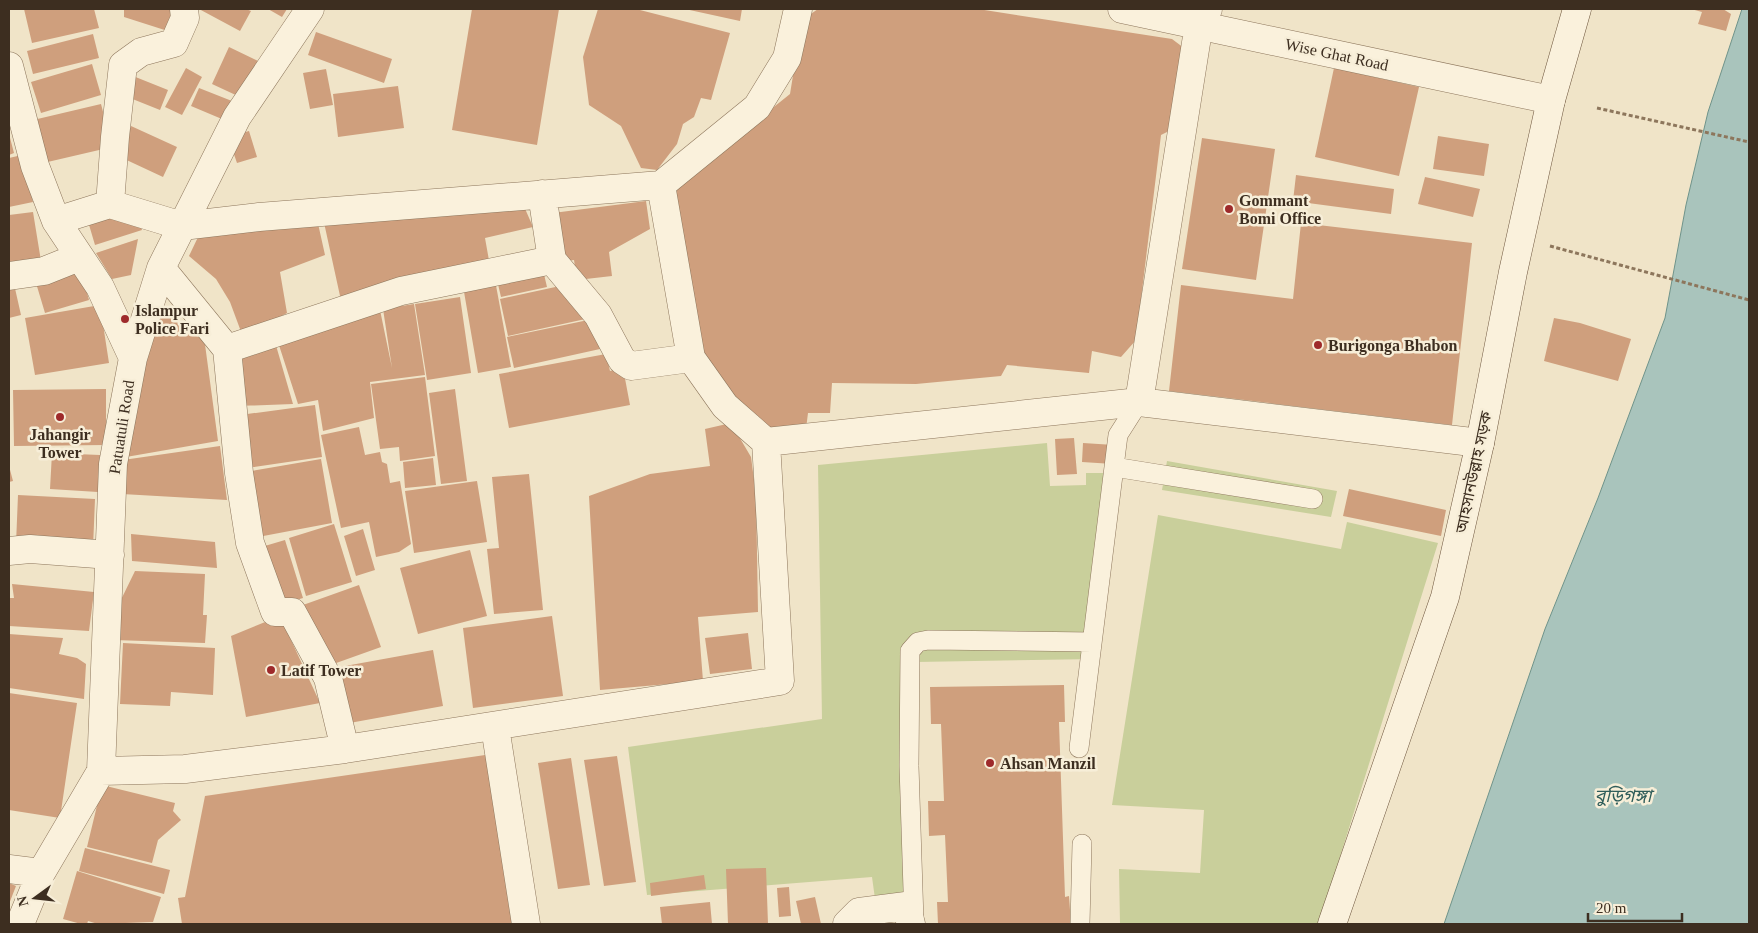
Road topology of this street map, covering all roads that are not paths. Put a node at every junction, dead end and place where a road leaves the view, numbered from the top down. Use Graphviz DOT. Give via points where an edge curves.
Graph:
graph roads {
  1 [pos="184,9"];
  2 [pos="310,9"];
  3 [pos="798,9"];
  4 [pos="1122,9"];
  5 [pos="1577,9"];
  6 [pos="1203,17"];
  7 [pos="9,66"];
  8 [pos="1551,100"];
  9 [pos="661,185"];
  10 [pos="542,194"];
  11 [pos="110,204"];
  12 [pos="56,221"];
  13 [pos="182,226"];
  14 [pos="79,257"];
  15 [pos="552,260"];
  16 [pos="161,268"];
  17 [pos="9,276"];
  18 [pos="227,349"];
  19 [pos="133,358"];
  20 [pos="691,358"];
  21 [pos="1139,402"];
  22 [pos="766,442"];
  23 [pos="1480,443"];
  24 [pos="1114,466"];
  25 [pos="1313,499"];
  26 [pos="9,551"];
  27 [pos="110,555"];
  28 [pos="1092,642"];
  29 [pos="495,728"];
  30 [pos="1080,748"];
  31 [pos="345,749"];
  32 [pos="102,771"];
  33 [pos="1082,844"];
  34 [pos="9,869"];
  35 [pos="41,873"];
  36 [pos="20,924"];
  37 [pos="526,924"];
  38 [pos="847,924"];
  39 [pos="913,924"];
  40 [pos="1080,924"];
  41 [pos="1332,924"];
  1 -- 11 [label="street" via="185,18 174,43 141,52 123,65"];
  2 -- 13 [label="street, Patuatuli Road" via="237,117"];
  3 -- 9 [label="street" via="787,58 757,107"];
  4 -- 6 [label="street, Wise Ghat Road"];
  5 -- 8 [label="street, আহসানউল্লাহ সড়ক"];
  6 -- 8 [label="street, Wise Ghat Road"];
  6 -- 21 [label="street"];
  7 -- 12 [label="street" via="35,166"];
  8 -- 23 [label="street, আহসানউল্লাহ সড়ক"];
  9 -- 10 [label="street"];
  9 -- 20 [label="street"];
  10 -- 13 [label="street"];
  10 -- 15 [label="street"];
  11 -- 12 [label="street"];
  11 -- 13 [label="street"];
  12 -- 14 [label="street"];
  13 -- 16 [label="street, Patuatuli Road"];
  14 -- 17 [label="street" via="44,271"];
  14 -- 19 [label="street" via="100,287"];
  15 -- 18 [label="street" via="402,291"];
  15 -- 20 [label="street" via="598,315 626,364"];
  16 -- 18 [label="street"];
  16 -- 19 [label="street, Patuatuli Road"];
  18 -- 31 [label="street" via="239,473 250,543 275,612 292,612 328,678"];
  19 -- 27 [label="street, Patuatuli Road" via="113,464"];
  20 -- 22 [label="street" via="725,406"];
  21 -- 22 [label="street"];
  21 -- 23 [label="street"];
  21 -- 24 [label="lane" via="1118,435"];
  22 -- 29 [label="street" via="780,681"];
  23 -- 41 [label="street, আহসানউল্লাহ সড়ক" via="1446,596"];
  24 -- 25 [label="lane"];
  24 -- 28 [label="lane"];
  26 -- 27 [label="street" via="30,549"];
  27 -- 32 [label="street, Patuatuli Road"];
  28 -- 30 [label="lane"];
  28 -- 39 [label="lane" via="928,640 918,642 910,651"];
  29 -- 31 [label="street"];
  29 -- 37 [label="street"];
  31 -- 32 [label="street" via="185,769"];
  32 -- 35 [label="street, Patuatuli Road"];
  33 -- 40 [label="lane"];
  34 -- 35 [label="street"];
  35 -- 36 [label="street, Patuatuli Road"];
  38 -- 39 [label="street" via="859,912 906,906"];
}
